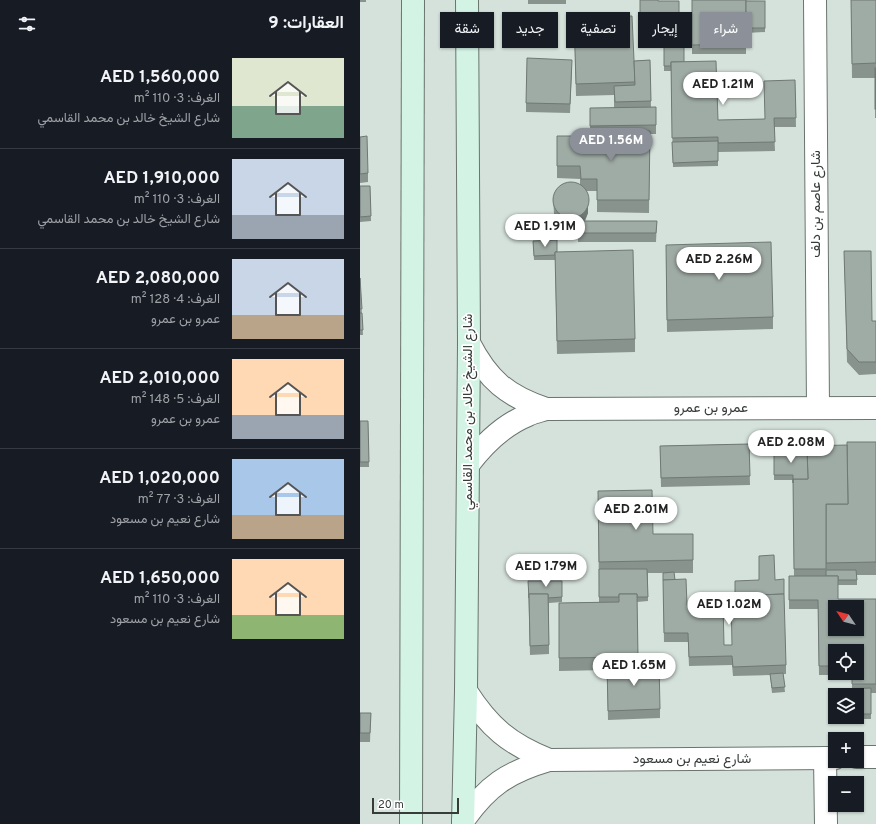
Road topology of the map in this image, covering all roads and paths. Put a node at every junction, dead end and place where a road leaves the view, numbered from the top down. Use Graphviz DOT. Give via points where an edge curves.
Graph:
graph roads {
  1 [pos="413,0"];
  2 [pos="466,0"];
  3 [pos="814,0"];
  4 [pos="468,343"];
  5 [pos="818,408"];
  6 [pos="876,408"];
  7 [pos="546,409"];
  8 [pos="468,465"];
  9 [pos="466,691"];
  10 [pos="864,757"];
  11 [pos="876,757"];
  12 [pos="828,758"];
  13 [pos="549,760"];
  14 [pos="829,768"];
  15 [pos="463,823"];
  16 [pos="411,824"];
  17 [pos="826,824"];
  1 -- 16 [label="main road"];
  2 -- 4 [label="main road, شارع الشيخ خالد بن محمد القاسمي"];
  3 -- 5 [label="street, شارع عاصم بن دلف"];
  4 -- 7 [label="street, عمرو بن عمرو" via="484,368 500,385 514,396"];
  4 -- 8 [label="main road, شارع الشيخ خالد بن محمد القاسمي"];
  5 -- 6 [label="street, عمرو بن عمرو"];
  5 -- 7 [label="street, عمرو بن عمرو"];
  7 -- 8 [label="street, عمرو بن عمرو" via="510,424 494,436"];
  8 -- 9 [label="main road, شارع الشيخ خالد بن محمد القاسمي"];
  9 -- 13 [label="street, شارع نعيم بن مسعود" via="483,716 501,734"];
  9 -- 15 [label="main road, شارع الشيخ خالد بن محمد القاسمي"];
  10 -- 11 [label="street"];
  12 -- 13 [label="street, شارع نعيم بن مسعود"];
  13 -- 15 [label="street, شارع نعيم بن مسعود" via="515,772 500,781 473,806"];
  14 -- 17 [label="street"];
}
